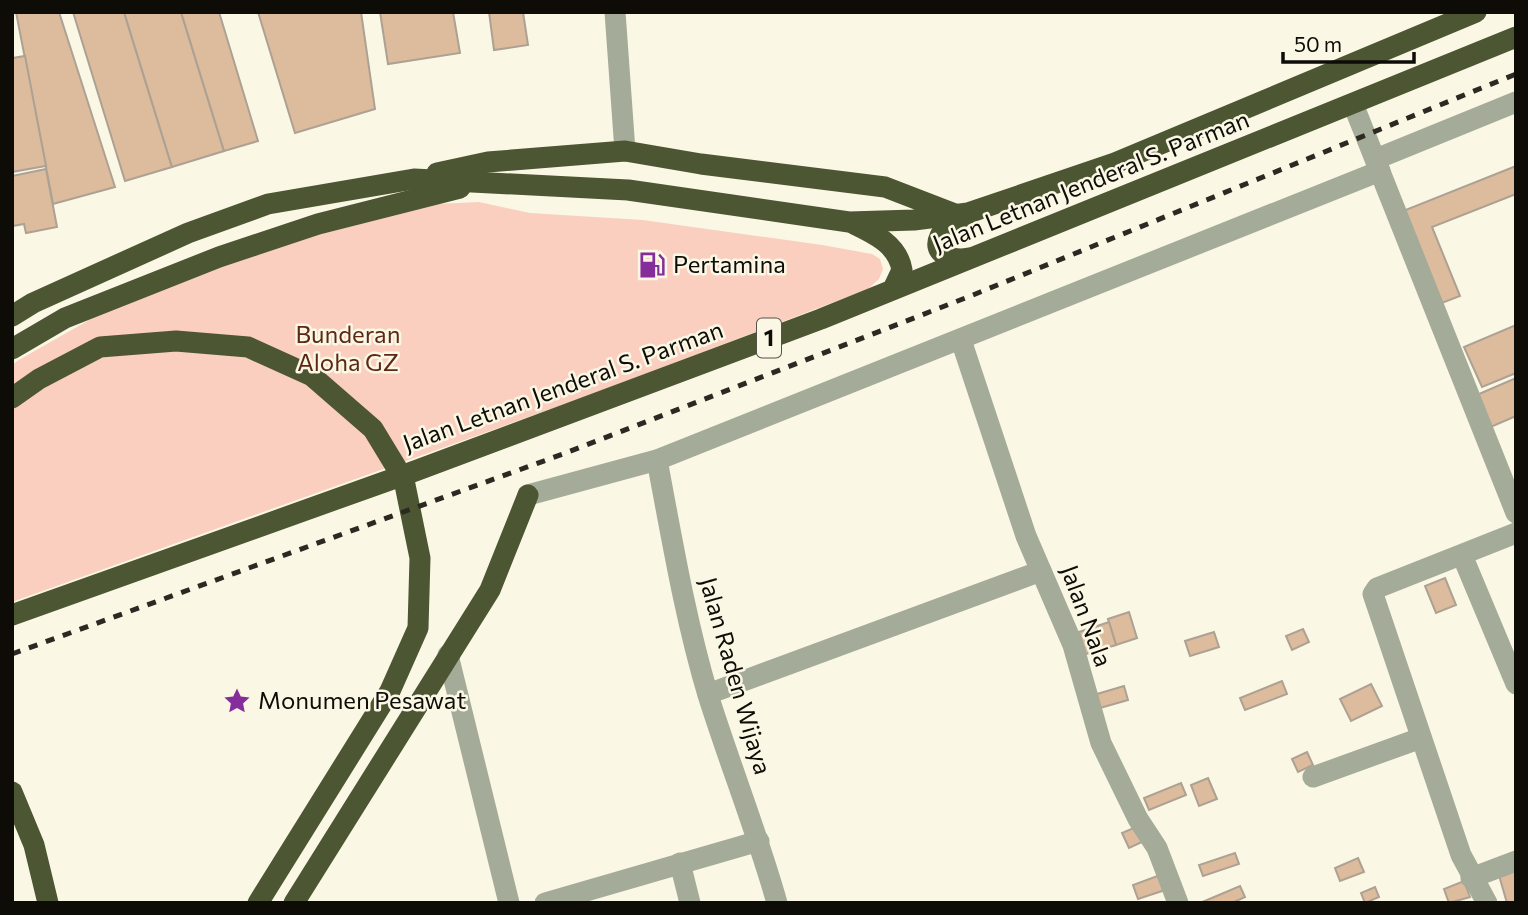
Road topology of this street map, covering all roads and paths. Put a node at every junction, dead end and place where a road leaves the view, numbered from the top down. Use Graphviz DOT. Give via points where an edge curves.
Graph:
graph roads {
  1 [pos="615,12"];
  2 [pos="1476,12"];
  3 [pos="1516,37"];
  4 [pos="1516,102"];
  5 [pos="1353,104"];
  6 [pos="625,151"];
  7 [pos="1378,165"];
  8 [pos="414,178"];
  9 [pos="480,183"];
  10 [pos="963,214"];
  11 [pos="849,222"];
  12 [pos="978,257"];
  13 [pos="893,289"];
  14 [pos="12,316"];
  15 [pos="961,340"];
  16 [pos="12,349"];
  17 [pos="12,398"];
  18 [pos="657,460"];
  19 [pos="528,495"];
  20 [pos="1516,513"];
  21 [pos="1516,533"];
  22 [pos="1462,555"];
  23 [pos="1041,571"];
  24 [pos="12,615"];
  25 [pos="449,655"];
  26 [pos="1516,684"];
  27 [pos="708,694"];
  28 [pos="1421,738"];
  29 [pos="1313,777"];
  30 [pos="12,792"];
  31 [pos="759,841"];
  32 [pos="1516,861"];
  33 [pos="680,863"];
  34 [pos="1471,878"];
  35 [pos="48,903"];
  36 [pos="258,903"];
  37 [pos="295,903"];
  38 [pos="509,903"];
  39 [pos="545,903"];
  40 [pos="690,903"];
  41 [pos="777,903"];
  42 [pos="1178,903"];
  43 [pos="1488,903"];
  1 -- 6 [label="street"];
  2 -- 10 [label="highway, Jalan Letnan Jenderal S. Parman" via="1115,163"];
  3 -- 5 [label="highway, Jalan Letnan Jenderal S. Parman / 1"];
  4 -- 7 [label="street"];
  5 -- 7 [label="street"];
  5 -- 12 [label="highway, Jalan Letnan Jenderal S. Parman / 1"];
  6 -- 8 [label="highway" via="488,162"];
  6 -- 10 [label="highway" via="885,187"];
  7 -- 15 [label="street"];
  7 -- 20 [label="street"];
  8 -- 9 [label="highway, Jalan Letnan Jenderal S. Parman"];
  8 -- 14 [label="highway, Jalan Letnan Jenderal S. Parman" via="268,204 176,238"];
  9 -- 11 [label="highway, Jalan Letnan Jenderal S. Parman" via="628,190"];
  9 -- 16 [label="highway" via="318,224 219,257 65,318"];
  10 -- 11 [label="highway, Jalan Letnan Jenderal S. Parman"];
  10 -- 12 [label="highway" via="940,235 939,249 957,260"];
  11 -- 13 [label="highway" via="896,252 902,270"];
  12 -- 13 [label="highway, Jalan Letnan Jenderal S. Parman / 1"];
  13 -- 24 [label="highway, Jalan Letnan Jenderal S. Parman / 1" via="415,471"];
  15 -- 18 [label="street"];
  15 -- 23 [label="street, Jalan Nala"];
  17 -- 36 [label="highway" via="100,347 176,341 248,347 312,376 373,429 404,480 420,558 418,628 390,691"];
  18 -- 19 [label="street"];
  18 -- 27 [label="street, Jalan Raden Wijaya" via="684,604"];
  19 -- 25 [label="highway" via="490,590"];
  21 -- 22 [label="street"];
  22 -- 26 [label="street"];
  22 -- 28 [label="street" via="1377,588 1373,594"];
  23 -- 27 [label="street"];
  23 -- 42 [label="street, Jalan Nala" via="1073,645 1101,743 1157,848"];
  25 -- 37 [label="highway"];
  25 -- 38 [label="street"];
  27 -- 31 [label="street, Jalan Raden Wijaya"];
  28 -- 29 [label="street"];
  28 -- 34 [label="street"];
  30 -- 35 [label="highway" via="34,845"];
  31 -- 33 [label="street"];
  31 -- 41 [label="street, Jalan Raden Wijaya"];
  32 -- 34 [label="street"];
  33 -- 39 [label="street"];
  33 -- 40 [label="street"];
  34 -- 43 [label="street"];
}
